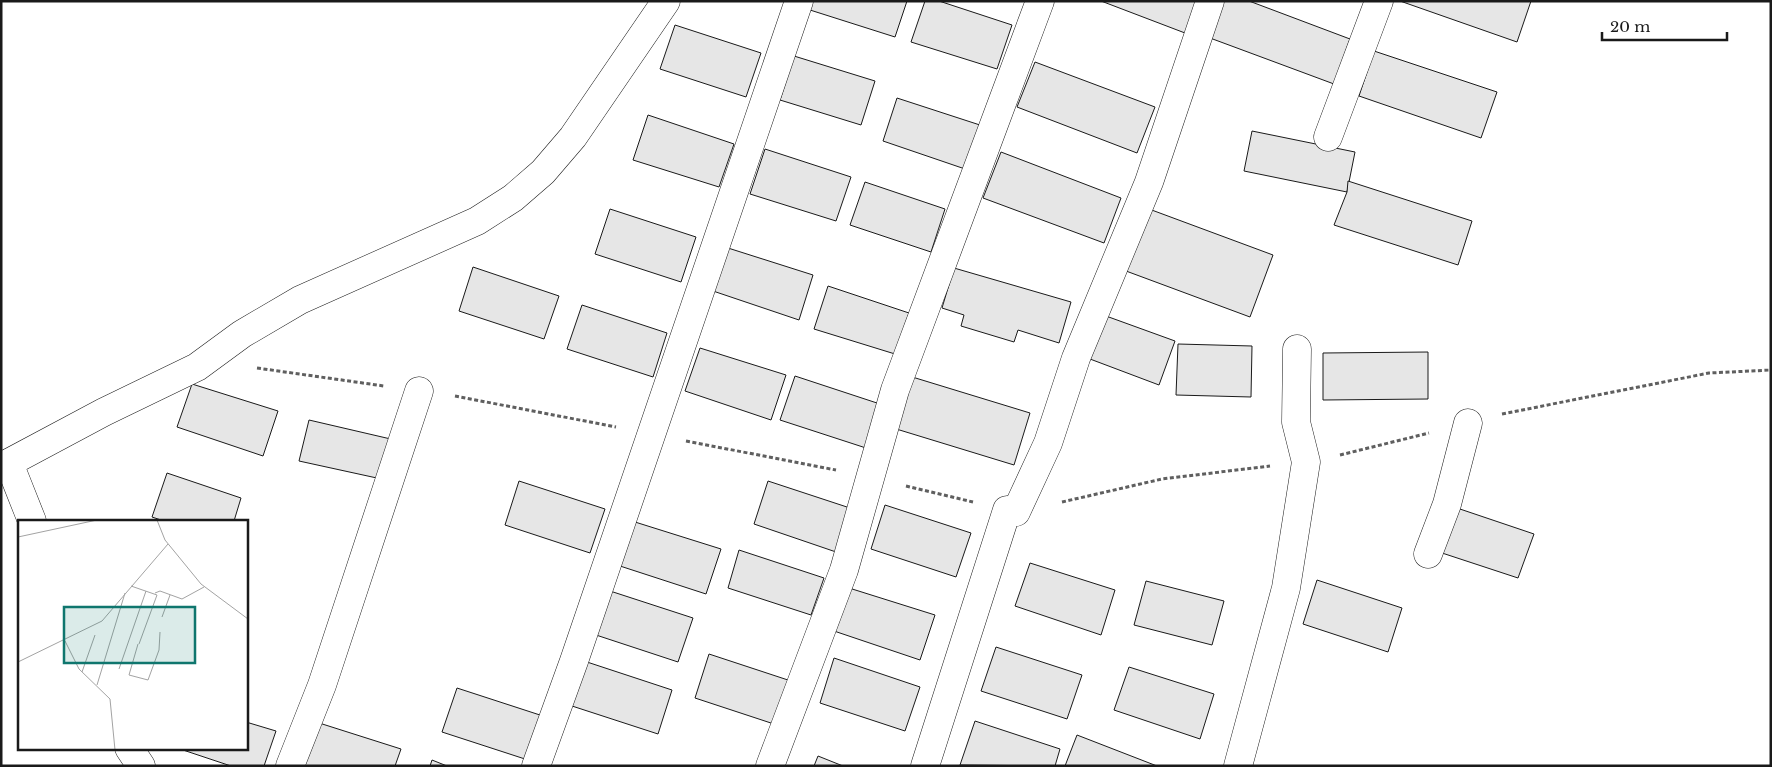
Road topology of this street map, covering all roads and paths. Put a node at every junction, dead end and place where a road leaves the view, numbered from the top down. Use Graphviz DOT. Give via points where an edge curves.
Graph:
graph roads {
  1 [pos="666,1"];
  2 [pos="798,1"];
  3 [pos="1040,1"];
  4 [pos="1210,1"];
  5 [pos="1379,1"];
  6 [pos="1328,137"];
  7 [pos="1297,349"];
  8 [pos="207,361"];
  9 [pos="1771,370"];
  10 [pos="419,391"];
  11 [pos="1468,423"];
  12 [pos="650,434"];
  13 [pos="1306,462"];
  14 [pos="5,465"];
  15 [pos="870,477"];
  16 [pos="1012,511"];
  17 [pos="32,520"];
  18 [pos="1428,554"];
  19 [pos="130,750"];
  20 [pos="141,766"];
  21 [pos="290,766"];
  22 [pos="536,766"];
  23 [pos="770,766"];
  24 [pos="926,766"];
  25 [pos="1238,766"];
  1 -- 8 [label="street" via="572,137 543,172 514,198 477,221 300,300 242,334"];
  2 -- 12 [label="street"];
  3 -- 15 [label="street" via="895,390"];
  4 -- 16 [label="street" via="1149,182 1076,358 1048,443"];
  5 -- 6 [label="street"];
  7 -- 13 [label="street" via="1296,422"];
  8 -- 10 [label="path"];
  8 -- 14 [label="street"];
  9 -- 11 [label="path" via="1709,373 1530,407"];
  10 -- 12 [label="path"];
  10 -- 21 [label="street" via="322,685"];
  11 -- 13 [label="path"];
  11 -- 18 [label="street" via="1447,504"];
  12 -- 15 [label="path"];
  12 -- 22 [label="street"];
  13 -- 16 [label="path" via="1162,479"];
  13 -- 25 [label="street" via="1286,588"];
  14 -- 17 [label="street"];
  15 -- 16 [label="path"];
  15 -- 23 [label="street" via="844,570"];
  16 -- 24 [label="street"];
  19 -- 20 [label="street"];
}
